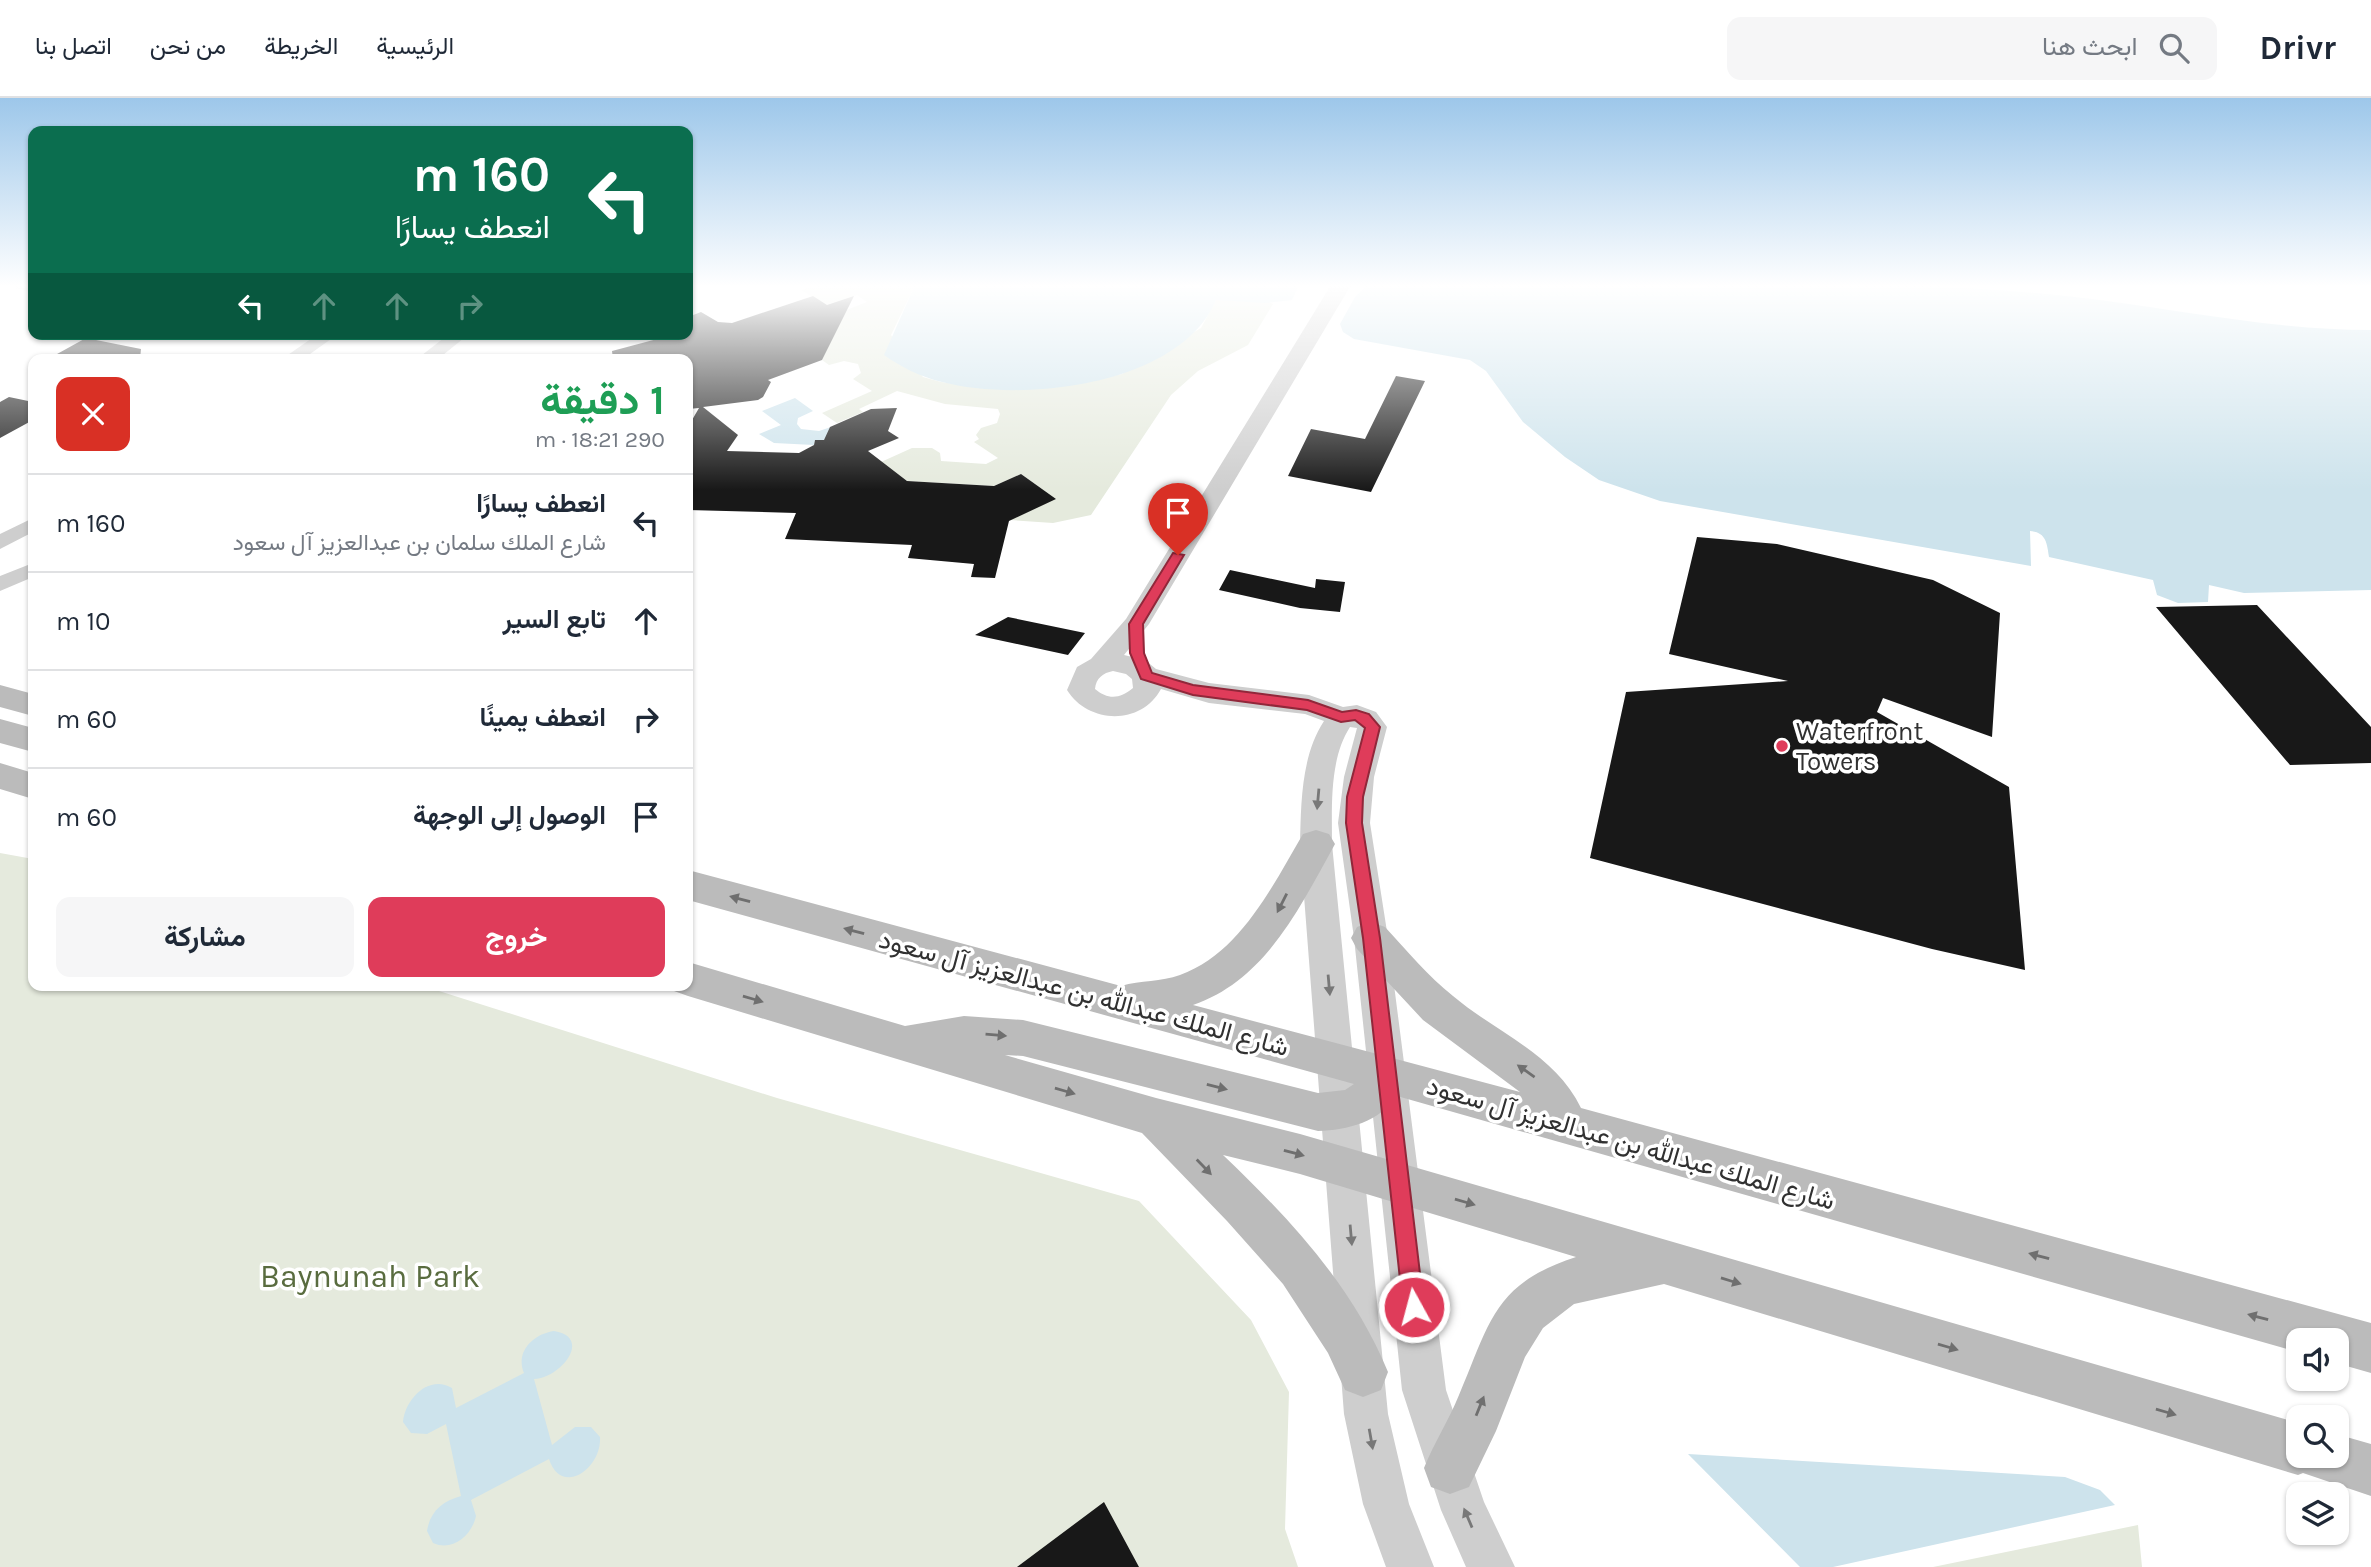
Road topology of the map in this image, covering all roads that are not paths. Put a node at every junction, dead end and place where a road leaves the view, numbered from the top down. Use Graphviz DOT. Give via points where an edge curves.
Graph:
graph roads {
  1 [pos="1299,354"];
  2 [pos="28,527"];
  3 [pos="0,543"];
  4 [pos="28,571"];
  5 [pos="0,584"];
  6 [pos="1136,624"];
  7 [pos="1101,664"];
  8 [pos="1142,683"];
  9 [pos="0,696"];
  10 [pos="1273,702"];
  11 [pos="28,704"];
  12 [pos="1341,717"];
  13 [pos="0,731"];
  14 [pos="28,739"];
  15 [pos="1325,754"];
  16 [pos="0,776"];
  17 [pos="28,784"];
  18 [pos="1315,844"];
  19 [pos="693,886"];
  20 [pos="1371,938"];
  21 [pos="693,980"];
  22 [pos="1109,1001"];
  23 [pos="904,1043"];
  24 [pos="1336,1061"];
  25 [pos="1387,1074"];
  26 [pos="1340,1112"];
  27 [pos="1156,1118"];
  28 [pos="1566,1124"];
  29 [pos="1345,1167"];
  30 [pos="1400,1184"];
  31 [pos="1665,1261"];
  32 [pos="2371,1348"];
  33 [pos="1363,1372"];
  34 [pos="2286,1445"];
  35 [pos="2349,1464"];
  36 [pos="1450,1468"];
  37 [pos="2371,1470"];
  38 [pos="1410,1567"];
  39 [pos="1491,1567"];
  1 -- 6 [label="street"];
  2 -- 3 [label="street"];
  4 -- 5 [label="street"];
  6 -- 7 [label="street"];
  6 -- 8 [label="street"];
  7 -- 8 [label="street" via="1125,663"];
  7 -- 8 [label="street" via="1084,675 1081,690 1092,703 1114,707"];
  8 -- 10 [label="street"];
  9 -- 11 [label="main road"];
  10 -- 12 [label="street" via="1308,705"];
  10 -- 15 [label="street" via="1303,726"];
  12 -- 15 [label="street" via="1333,725"];
  12 -- 20 [label="street" via="1364,717 1372,727 1357,787 1354,823"];
  13 -- 14 [label="main road"];
  15 -- 18 [label="street, one-way"];
  16 -- 17 [label="main road"];
  18 -- 22 [label="main road, one-way" via="1266,929 1234,964 1180,991"];
  18 -- 24 [label="street, one-way"];
  22 -- 19 [label="main road, شارع الملك عبدالله بن عبدالعزيز آل سعود, one-way"];
  20 -- 25 [label="street"];
  28 -- 20 [label="main road, one-way" via="1562,1109 1542,1082 1438,1008"];
  21 -- 23 [label="main road, one-way"];
  22 -- 24 [label="main road, شارع الملك عبدالله بن عبدالعزيز آل سعود"];
  23 -- 26 [label="main road, one-way" via="933,1035 1023,1038 1318,1112"];
  23 -- 27 [label="main road, one-way"];
  24 -- 25 [label="main road, شارع الملك عبدالله بن عبدالعزيز آل سعود"];
  24 -- 26 [label="street"];
  25 -- 26 [label="main road" via="1370,1099"];
  25 -- 28 [label="main road, شارع الملك عبدالله بن عبدالعزيز آل سعود"];
  25 -- 30 [label="street"];
  26 -- 29 [label="street"];
  27 -- 29 [label="main road, one-way"];
  27 -- 33 [label="main road, one-way" via="1306,1273 1338,1318"];
  32 -- 28 [label="main road, شارع الملك عبدالله بن عبدالعزيز آل سعود, one-way"];
  29 -- 30 [label="main road"];
  29 -- 33 [label="street, one-way"];
  30 -- 31 [label="main road, one-way"];
  30 -- 36 [label="street" via="1424,1390"];
  31 -- 34 [label="main road, one-way"];
  36 -- 31 [label="main road, one-way" via="1501,1348 1521,1315 1554,1289"];
  33 -- 38 [label="street, one-way" via="1374,1458"];
  35 -- 37 [label="main road"];
  39 -- 36 [label="street, one-way"];
}
